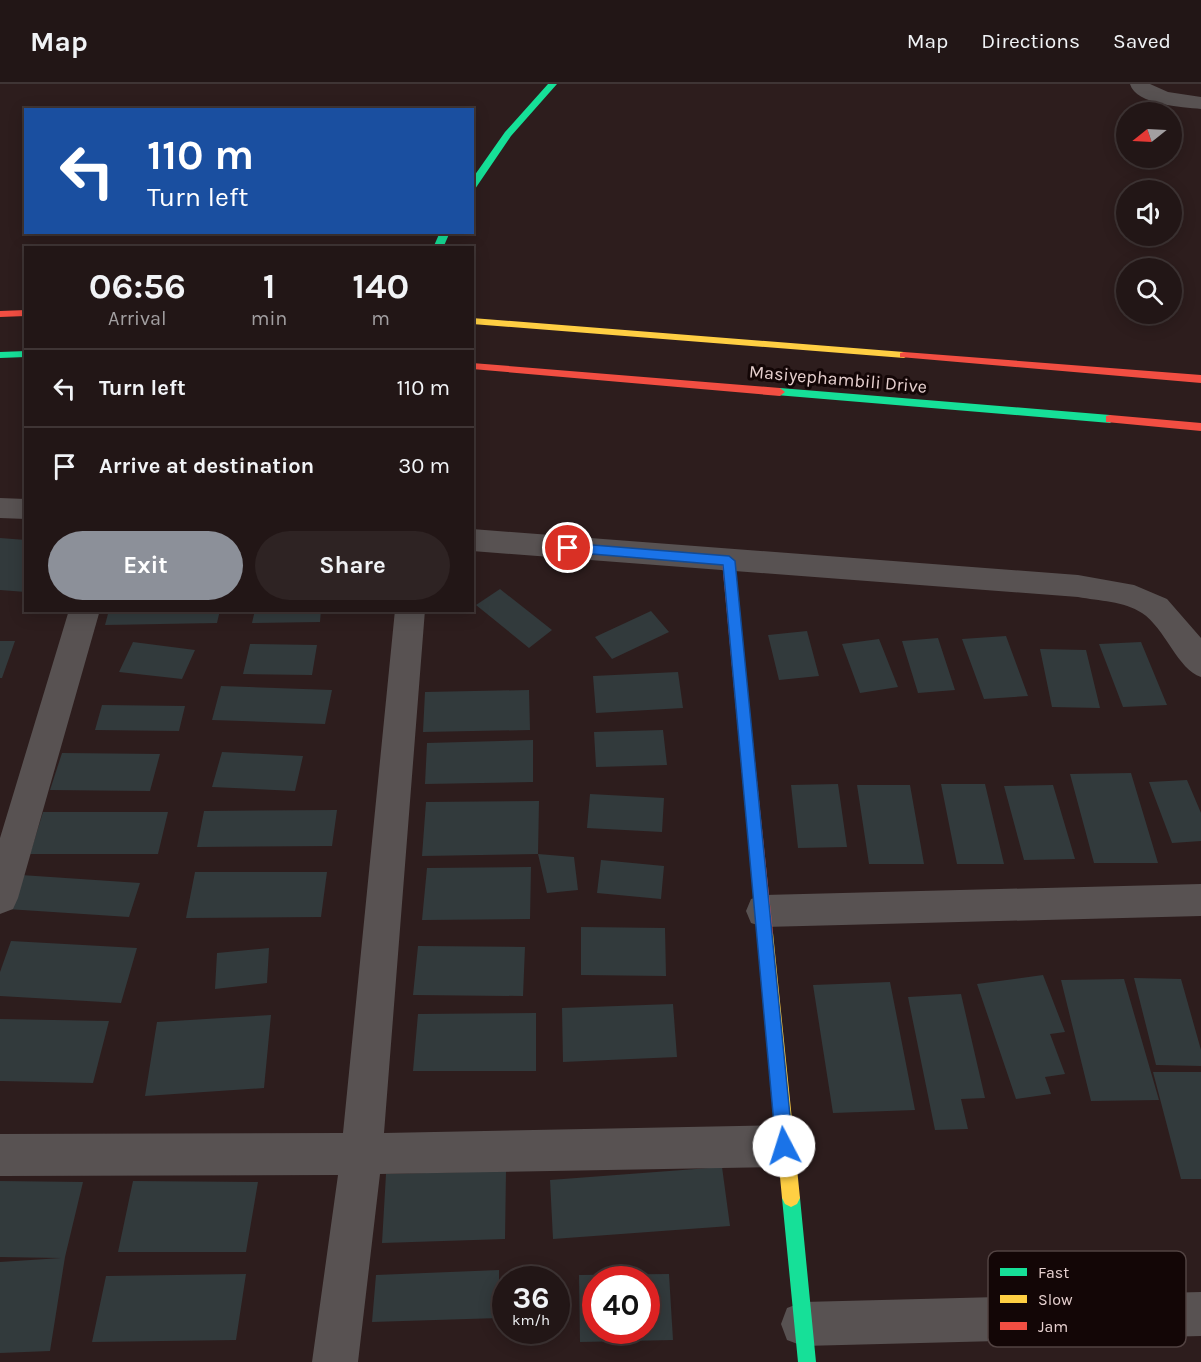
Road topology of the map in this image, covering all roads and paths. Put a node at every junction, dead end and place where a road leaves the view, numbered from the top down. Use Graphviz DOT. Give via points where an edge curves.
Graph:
graph roads {
  1 [pos="553,84"];
  2 [pos="1140,84"];
  3 [pos="1201,103"];
  4 [pos="474,184"];
  5 [pos="24,313"];
  6 [pos="0,314"];
  7 [pos="474,321"];
  8 [pos="24,354"];
  9 [pos="0,355"];
  10 [pos="474,366"];
  11 [pos="1201,379"];
  12 [pos="1201,427"];
  13 [pos="0,508"];
  14 [pos="24,509"];
  15 [pos="474,540"];
  16 [pos="729,561"];
  17 [pos="84,612"];
  18 [pos="410,612"];
  19 [pos="1201,665"];
  20 [pos="0,898"];
  21 [pos="1201,900"];
  22 [pos="764,911"];
  23 [pos="784,1146"];
  24 [pos="362,1154"];
  25 [pos="0,1155"];
  26 [pos="1201,1314"];
  27 [pos="1186,1315"];
  28 [pos="988,1330"];
  29 [pos="805,1343"];
  30 [pos="335,1362"];
  31 [pos="831,1362"];
  1 -- 4 [label="main road" via="508,134"];
  2 -- 3 [label="street" via="1163,98"];
  5 -- 6 [label="main road"];
  7 -- 11 [label="main road, Masiyephambili Drive"];
  8 -- 9 [label="main road"];
  10 -- 12 [label="main road, Masiyephambili Drive"];
  13 -- 14 [label="street"];
  15 -- 16 [label="street"];
  16 -- 19 [label="street" via="1078,586 1118,593 1153,604 1196,653"];
  16 -- 22 [label="main road"];
  17 -- 20 [label="street"];
  18 -- 24 [label="street"];
  21 -- 22 [label="street"];
  22 -- 23 [label="main road"];
  23 -- 24 [label="street"];
  23 -- 29 [label="main road"];
  24 -- 25 [label="street"];
  24 -- 30 [label="street"];
  26 -- 27 [label="street"];
  28 -- 29 [label="street"];
  29 -- 31 [label="street"];
}
